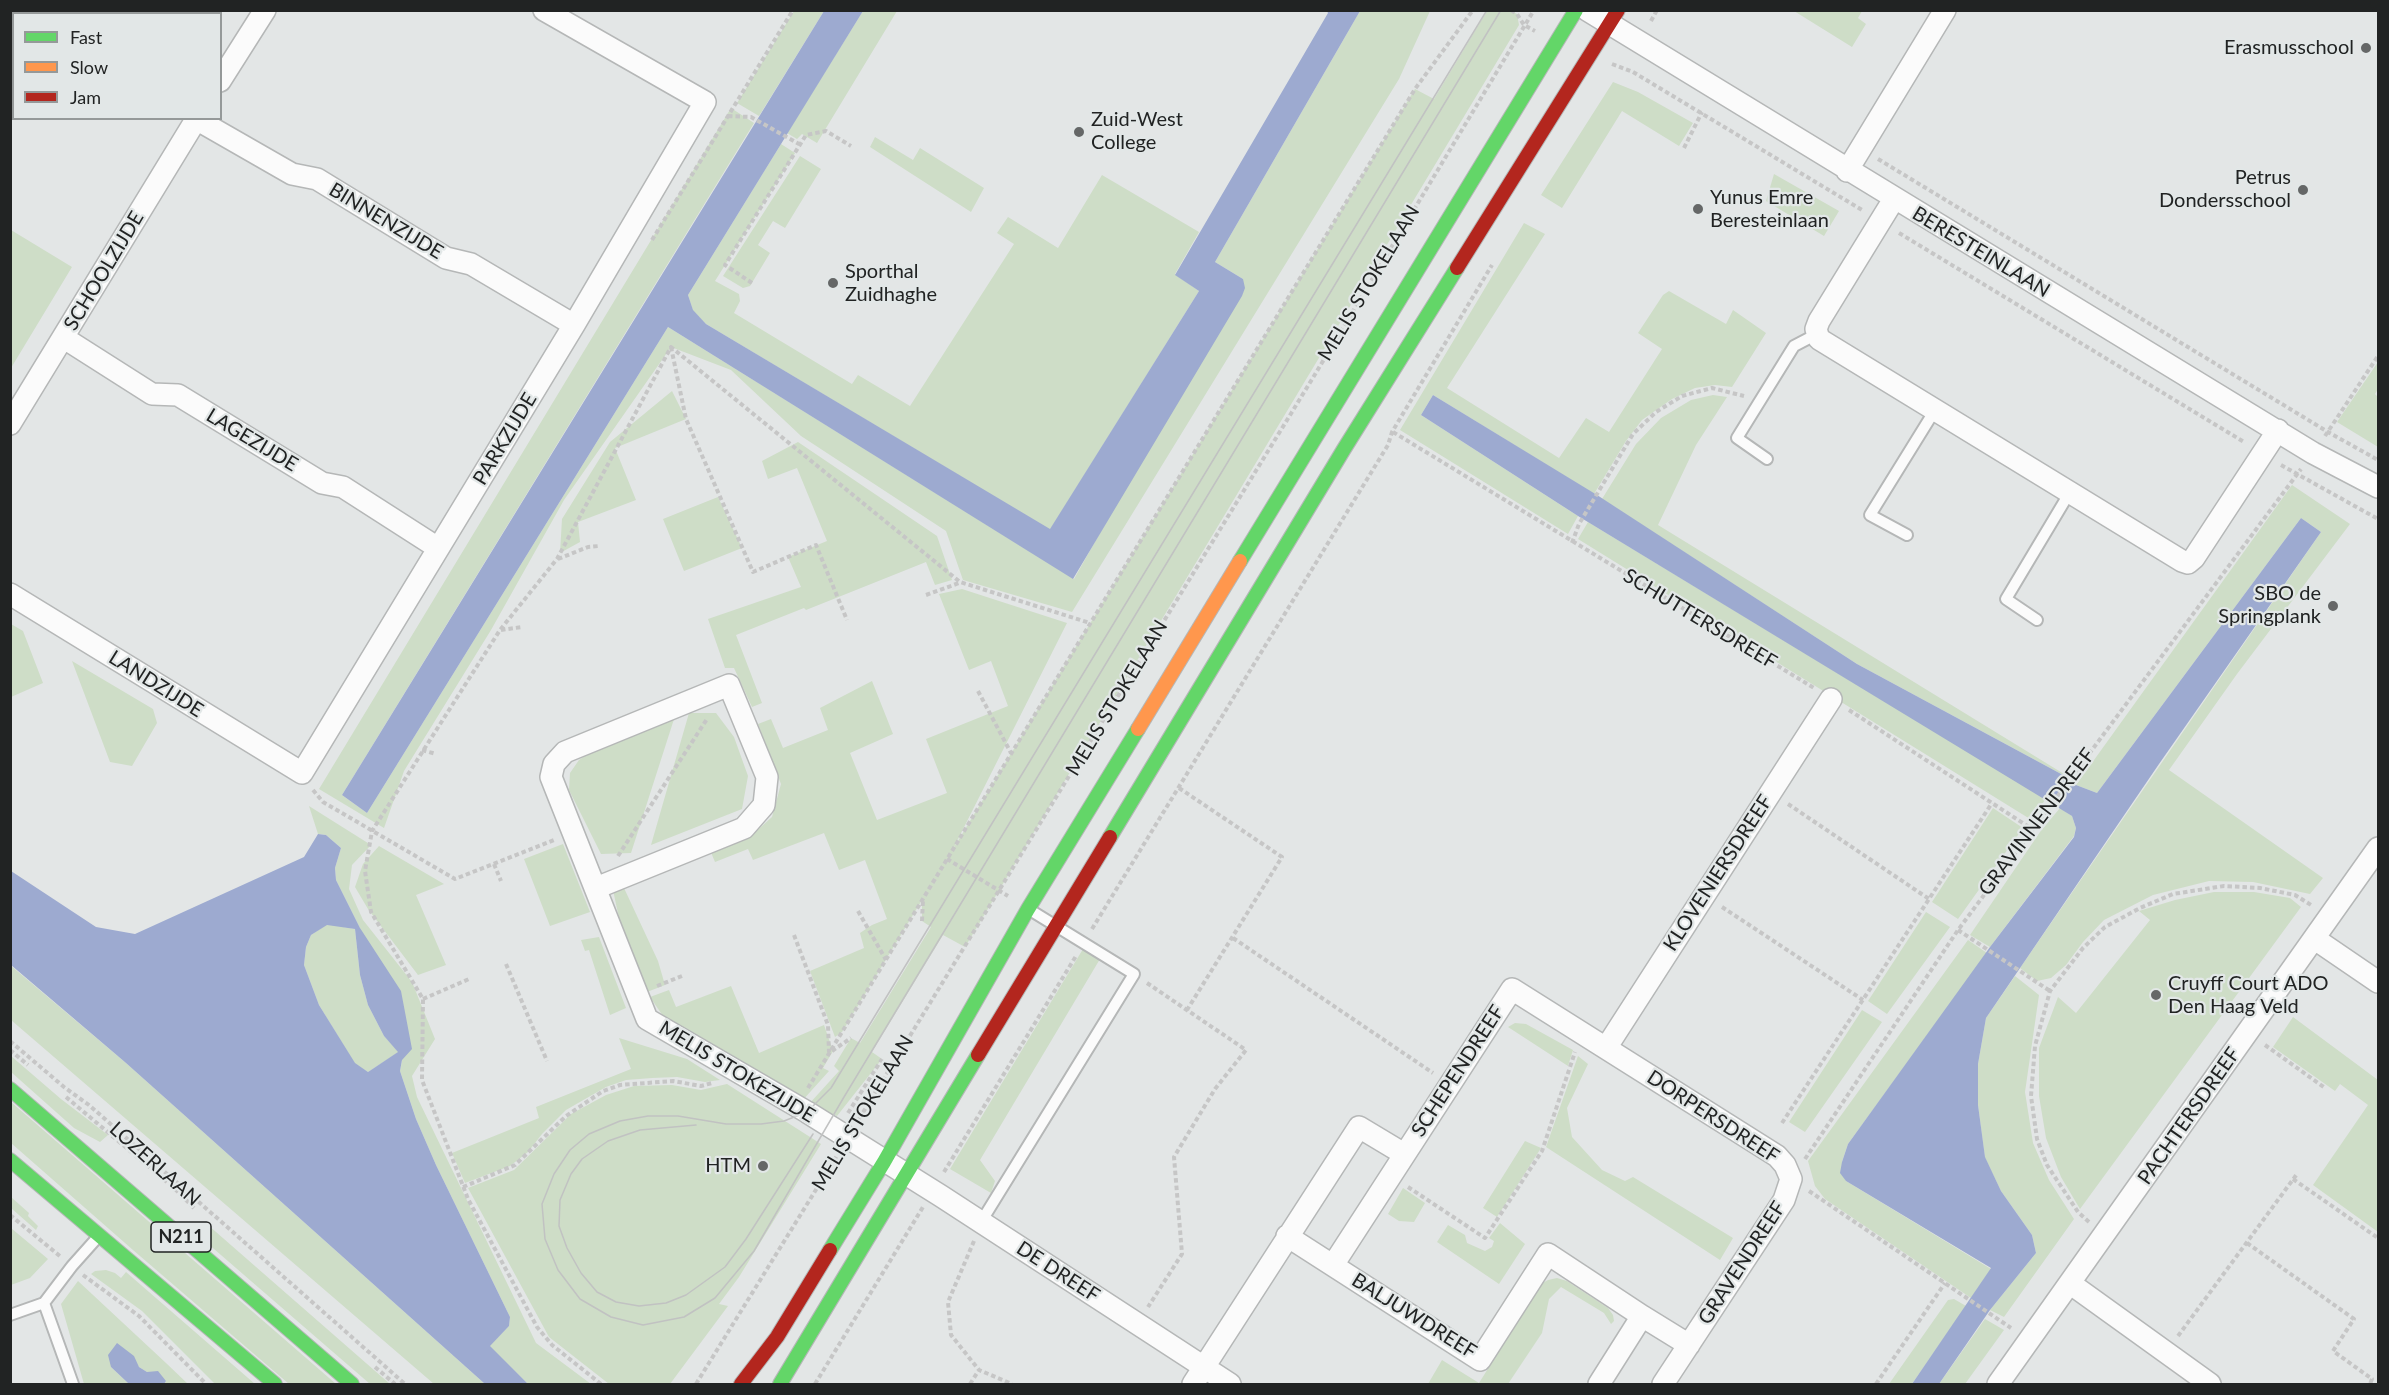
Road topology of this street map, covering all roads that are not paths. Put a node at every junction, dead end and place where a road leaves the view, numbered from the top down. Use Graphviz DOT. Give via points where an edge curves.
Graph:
graph roads {
  1 [pos="265,10"];
  2 [pos="544,10"];
  3 [pos="1576,10"];
  4 [pos="1587,10"];
  5 [pos="1945,10"];
  6 [pos="1613,18"];
  7 [pos="222,78"];
  8 [pos="195,120"];
  9 [pos="198,120"];
  10 [pos="1847,171"];
  11 [pos="1894,199"];
  12 [pos="574,325"];
  13 [pos="1817,334"];
  14 [pos="64,338"];
  15 [pos="1935,410"];
  16 [pos="10,424"];
  17 [pos="2278,430"];
  18 [pos="1767,459"];
  19 [pos="2379,487"];
  20 [pos="2070,492"];
  21 [pos="1907,535"];
  22 [pos="438,548"];
  23 [pos="10,594"];
  24 [pos="2037,620"];
  25 [pos="1831,699"];
  26 [pos="302,773"];
  27 [pos="2379,848"];
  28 [pos="596,888"];
  29 [pos="1028,909"];
  30 [pos="1057,926"];
  31 [pos="2315,939"];
  32 [pos="2379,982"];
  33 [pos="1512,989"];
  34 [pos="1605,1048"];
  35 [pos="10,1089"];
  36 [pos="1404,1154"];
  37 [pos="10,1160"];
  38 [pos="884,1162"];
  39 [pos="908,1176"];
  40 [pos="1791,1179"];
  41 [pos="981,1222"];
  42 [pos="99,1236"];
  43 [pos="1287,1236"];
  44 [pos="1548,1254"];
  45 [pos="1333,1265"];
  46 [pos="2071,1284"];
  47 [pos="44,1303"];
  48 [pos="10,1315"];
  49 [pos="1642,1316"];
  50 [pos="1689,1345"];
  51 [pos="1198,1376"];
  52 [pos="73,1384"];
  53 [pos="275,1384"];
  54 [pos="352,1384"];
  55 [pos="741,1384"];
  56 [pos="780,1384"];
  57 [pos="1230,1384"];
  58 [pos="1599,1384"];
  59 [pos="1663,1384"];
  60 [pos="1998,1384"];
  61 [pos="2210,1384"];
  1 -- 7 [label="street"];
  2 -- 12 [label="street, PARKZIJDE" via="705,102"];
  3 -- 29 [label="street, MELIS STOKELAAN"];
  4 -- 6 [label="street, BERESTEINLAAN"];
  5 -- 10 [label="street"];
  6 -- 10 [label="street, BERESTEINLAAN"];
  6 -- 30 [label="street" via="1368,411"];
  8 -- 14 [label="street, SCHOOLZIJDE"];
  9 -- 12 [label="street, BINNENZIJDE" via="292,174 317,179 446,258 471,264"];
  10 -- 11 [label="street, BERESTEINLAAN"];
  11 -- 13 [label="street" via="1819,321"];
  11 -- 17 [label="street, BERESTEINLAAN"];
  12 -- 22 [label="street, PARKZIJDE"];
  13 -- 15 [label="street" via="1822,343"];
  13 -- 18 [label="lane" via="1794,346 1737,438"];
  14 -- 16 [label="street, SCHOOLZIJDE"];
  14 -- 22 [label="street, LAGEZIJDE" via="152,394 178,395 322,483 343,487"];
  15 -- 20 [label="street"];
  15 -- 21 [label="lane" via="1870,515"];
  17 -- 19 [label="street, BERESTEINLAAN"];
  17 -- 20 [label="street" via="2188,563"];
  20 -- 24 [label="lane" via="2006,599"];
  22 -- 26 [label="street, PARKZIJDE"];
  23 -- 26 [label="street, LANDZIJDE"];
  25 -- 34 [label="street, KLOVENIERSDREEF"];
  27 -- 31 [label="street, PACHTERSDREEF"];
  28 -- 28 [label="street, MELIS STOKEZIJDE" via="551,777 554,764 565,752 729,685 766,777 764,805 744,828"];
  28 -- 38 [label="street, MELIS STOKEZIJDE" via="647,1019"];
  29 -- 30 [label="lane"];
  29 -- 38 [label="street, MELIS STOKELAAN"];
  30 -- 39 [label="street"];
  30 -- 41 [label="lane" via="1134,974"];
  31 -- 32 [label="street"];
  31 -- 46 [label="street, PACHTERSDREEF"];
  33 -- 34 [label="street, DORPERSDREEF"];
  33 -- 36 [label="street, SCHEPENDREEF"];
  34 -- 40 [label="street, DORPERSDREEF" via="1777,1156"];
  35 -- 54 [label="street, LOZERLAAN / N211"];
  36 -- 43 [label="street, SCHEPENDREEF" via="1359,1127"];
  36 -- 45 [label="street, SCHEPENDREEF"];
  37 -- 42 [label="street, N211"];
  38 -- 39 [label="street, DE DREEF"];
  38 -- 55 [label="street, MELIS STOKELAAN" via="777,1337"];
  39 -- 41 [label="street, DE DREEF"];
  39 -- 56 [label="street"];
  40 -- 50 [label="street, GRAVENDREEF" via="1784,1200"];
  41 -- 51 [label="street, DE DREEF" via="1137,1323"];
  42 -- 47 [label="lane"];
  42 -- 53 [label="street, N211"];
  43 -- 45 [label="street"];
  43 -- 51 [label="street, SCHEPENDREEF"];
  44 -- 45 [label="street, BALJUWDREEF" via="1480,1360"];
  44 -- 49 [label="street, GRAVENDREEF"];
  46 -- 60 [label="street, PACHTERSDREEF"];
  46 -- 61 [label="street"];
  47 -- 48 [label="lane"];
  47 -- 52 [label="lane"];
  49 -- 50 [label="street, GRAVENDREEF"];
  49 -- 58 [label="street"];
  50 -- 59 [label="street, GRAVENDREEF"];
  51 -- 57 [label="street, DE DREEF"];
}
